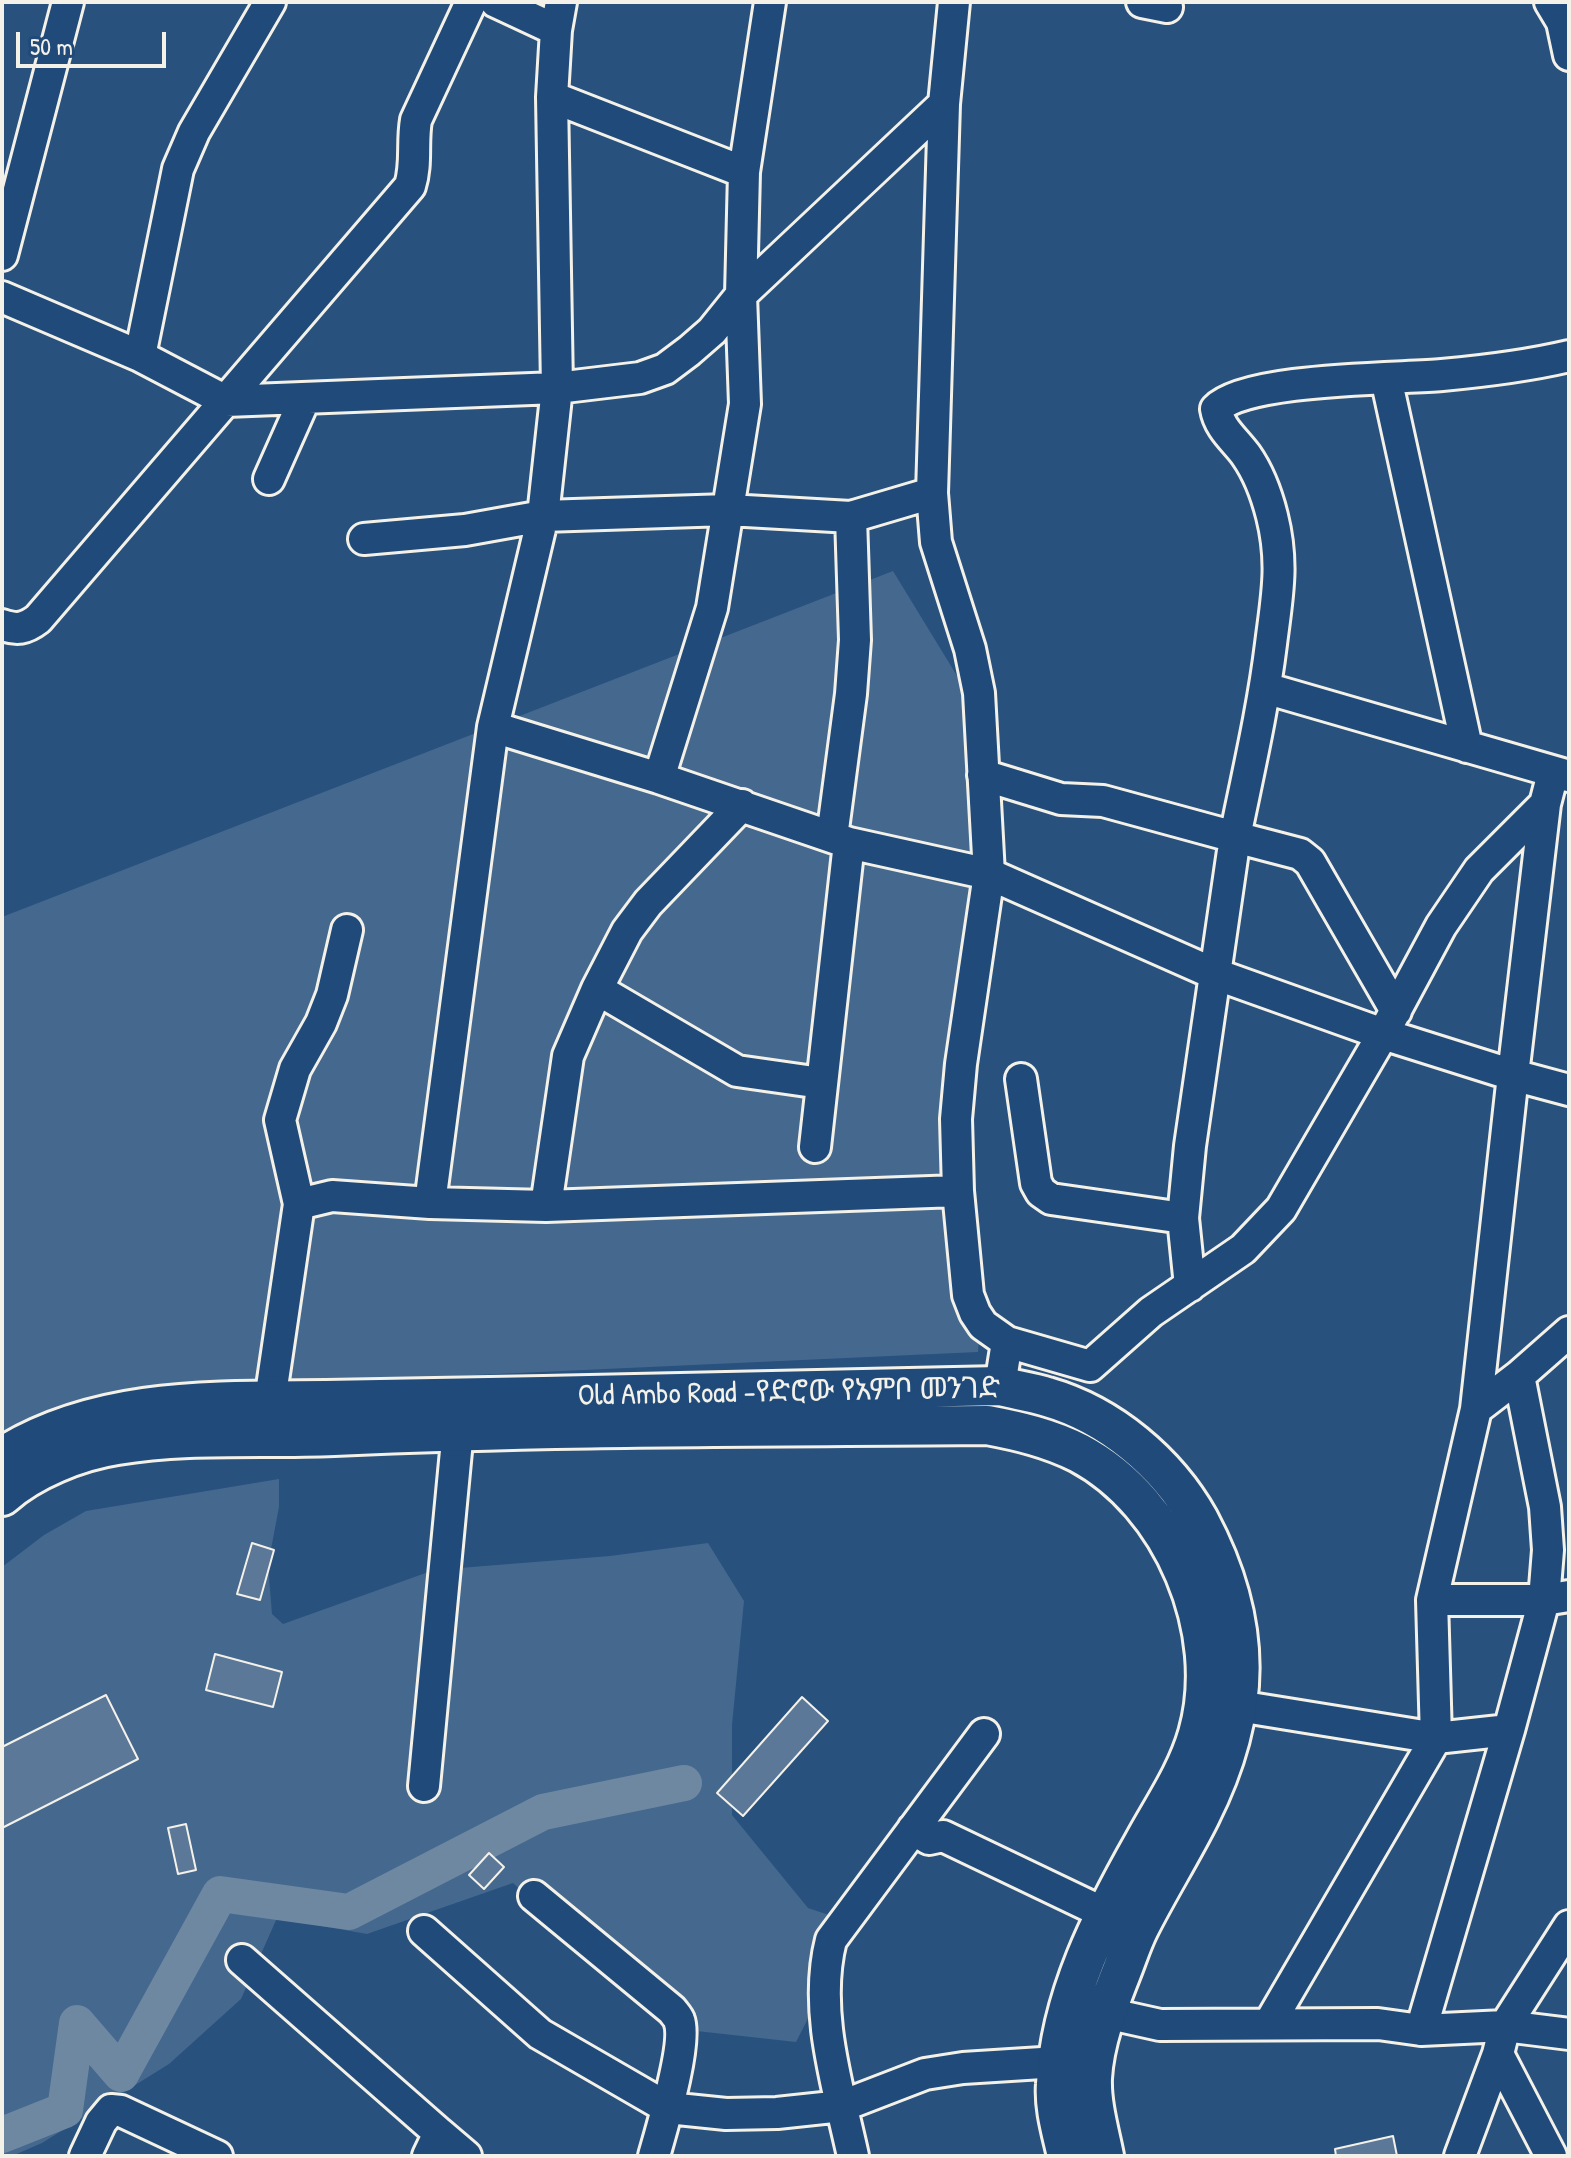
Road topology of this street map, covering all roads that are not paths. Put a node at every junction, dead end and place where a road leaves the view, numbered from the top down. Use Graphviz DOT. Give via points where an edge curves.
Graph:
graph roads {
  1 [pos="68,2"];
  2 [pos="270,2"];
  3 [pos="471,2"];
  4 [pos="496,2"];
  5 [pos="770,2"];
  6 [pos="954,2"];
  7 [pos="1550,2"];
  8 [pos="558,16"];
  9 [pos="1569,55"];
  10 [pos="552,97"];
  11 [pos="944,104"];
  12 [pos="744,172"];
  13 [pos="2,255"];
  14 [pos="741,295"];
  15 [pos="2,297"];
  16 [pos="140,356"];
  17 [pos="1569,356"];
  18 [pos="1386,378"];
  19 [pos="557,388"];
  20 [pos="305,398"];
  21 [pos="226,401"];
  22 [pos="269,479"];
  23 [pos="932,493"];
  24 [pos="728,510"];
  25 [pos="543,516"];
  26 [pos="851,517"];
  27 [pos="364,539"];
  28 [pos="2,625"];
  29 [pos="1265,688"];
  30 [pos="493,727"];
  31 [pos="1467,747"];
  32 [pos="1561,774"];
  33 [pos="983,775"];
  34 [pos="659,778"];
  35 [pos="1545,804"];
  36 [pos="742,805"];
  37 [pos="1235,837"];
  38 [pos="840,840"];
  39 [pos="989,874"];
  40 [pos="347,930"];
  41 [pos="1215,974"];
  42 [pos="597,989"];
  43 [pos="1390,1023"];
  44 [pos="1513,1075"];
  45 [pos="1021,1079"];
  46 [pos="821,1083"];
  47 [pos="1569,1090"];
  48 [pos="815,1147"];
  49 [pos="958,1191"];
  50 [pos="430,1203"];
  51 [pos="299,1204"];
  52 [pos="546,1206"];
  53 [pos="1183,1218"];
  54 [pos="1190,1286"];
  55 [pos="1569,1332"];
  56 [pos="1007,1342"];
  57 [pos="1519,1376"];
  58 [pos="1000,1386"];
  59 [pos="269,1400"];
  60 [pos="1476,1409"];
  61 [pos="458,1430"];
  62 [pos="265,1439"];
  63 [pos="2,1457"];
  64 [pos="2,1496"];
  65 [pos="1206,1584"];
  66 [pos="1557,1598"];
  67 [pos="1432,1600"];
  68 [pos="1238,1706"];
  69 [pos="1509,1730"];
  70 [pos="984,1734"];
  71 [pos="1436,1738"];
  72 [pos="424,1786"];
  73 [pos="913,1829"];
  74 [pos="534,1896"];
  75 [pos="1104,1913"];
  76 [pos="1569,1926"];
  77 [pos="424,1931"];
  78 [pos="242,1960"];
  79 [pos="1106,2013"];
  80 [pos="1269,2024"];
  81 [pos="1421,2030"];
  82 [pos="1569,2034"];
  83 [pos="1502,2040"];
  84 [pos="1058,2062"];
  85 [pos="842,2106"];
  86 [pos="668,2108"];
  87 [pos="433,2144"];
  88 [pos="85,2156"];
  89 [pos="217,2156"];
  90 [pos="466,2156"];
  91 [pos="654,2156"];
  92 [pos="853,2156"];
  93 [pos="1067,2156"];
  94 [pos="1104,2156"];
  95 [pos="1460,2156"];
  96 [pos="1551,2156"];
  1 -- 13 [label="street"];
  2 -- 16 [label="street" via="178,169"];
  3 -- 21 [label="street" via="416,120 410,186"];
  4 -- 8 [label="street"];
  5 -- 12 [label="street"];
  6 -- 11 [label="street"];
  7 -- 9 [label="street" via="1562,22"];
  8 -- 10 [label="street"];
  10 -- 12 [label="street"];
  10 -- 19 [label="street"];
  11 -- 14 [label="street"];
  11 -- 23 [label="street"];
  12 -- 14 [label="street"];
  14 -- 19 [label="street" via="712,331 665,369 640,378"];
  14 -- 24 [label="street" via="745,404"];
  15 -- 16 [label="street"];
  16 -- 21 [label="street"];
  17 -- 18 [label="street" via="1525,366"];
  18 -- 29 [label="street" via="1279,387 1224,401 1216,409 1262,485 1279,551 1281,572"];
  18 -- 31 [label="street"];
  19 -- 20 [label="street"];
  19 -- 25 [label="street"];
  20 -- 21 [label="street"];
  20 -- 22 [label="street"];
  21 -- 28 [label="street" via="38,619 27,628"];
  23 -- 26 [label="street"];
  23 -- 33 [label="street" via="936,542 979,693"];
  24 -- 25 [label="street"];
  24 -- 26 [label="street"];
  24 -- 34 [label="street" via="712,608"];
  25 -- 27 [label="street"];
  25 -- 30 [label="street"];
  26 -- 38 [label="street" via="855,640"];
  29 -- 31 [label="street"];
  29 -- 37 [label="street"];
  30 -- 34 [label="street"];
  30 -- 50 [label="street"];
  31 -- 32 [label="street"];
  32 -- 35 [label="street"];
  33 -- 37 [label="street" via="1061,799 1103,801"];
  33 -- 39 [label="street"];
  34 -- 36 [label="street"];
  35 -- 43 [label="street" via="1479,870 1441,926"];
  35 -- 44 [label="street"];
  36 -- 38 [label="street"];
  36 -- 42 [label="street" via="648,903"];
  37 -- 41 [label="street"];
  37 -- 43 [label="street" via="1300,854 1310,862"];
  38 -- 39 [label="street"];
  38 -- 46 [label="street"];
  39 -- 41 [label="street"];
  39 -- 49 [label="street" via="961,1064"];
  40 -- 51 [label="street" via="332,995 295,1069 280,1120"];
  41 -- 43 [label="street"];
  41 -- 53 [label="street"];
  42 -- 46 [label="street" via="737,1071"];
  42 -- 52 [label="street" via="568,1056"];
  43 -- 44 [label="street"];
  43 -- 54 [label="street" via="1281,1209 1243,1249"];
  44 -- 47 [label="street"];
  44 -- 60 [label="street"];
  45 -- 53 [label="street" via="1041,1192 1051,1199"];
  46 -- 48 [label="street"];
  49 -- 52 [label="street"];
  49 -- 56 [label="street" via="968,1295 983,1325"];
  50 -- 51 [label="street" via="332,1196"];
  50 -- 52 [label="street"];
  51 -- 59 [label="street"];
  53 -- 54 [label="street"];
  54 -- 56 [label="street" via="1151,1312 1090,1366"];
  55 -- 57 [label="street"];
  56 -- 58 [label="street"];
  57 -- 60 [label="street"];
  57 -- 66 [label="street"];
  58 -- 59 [label="main road, Old Ambo Road -የድሮው የአምቦ መንገድ"];
  58 -- 65 [label="main road, Old Ambo Road -የድሮው የአምቦ መንገድ" via="1083,1411 1145,1452 1190,1505 1212,1546"];
  59 -- 62 [label="street"];
  59 -- 63 [label="main road, Old Ambo Road -የድሮው የአምቦ መንገድ" via="97,1415 61,1426"];
  60 -- 67 [label="street"];
  61 -- 62 [label="main road, Old Ambo Road -የድሮው የአምቦ መንገድ"];
  61 -- 65 [label="main road, Old Ambo Road -የድሮው የአምቦ መንገድ" via="987,1425 1038,1435 1079,1453 1134,1495 1179,1561"];
  61 -- 72 [label="street"];
  62 -- 64 [label="main road, Old Ambo Road -የድሮው የአምቦ መንገድ" via="161,1439 113,1445 60,1463"];
  65 -- 68 [label="main road, Old Ambo Road -የድሮው የአምቦ መንገድ" via="1235,1617"];
  65 -- 75 [label="main road, Old Ambo Road -የድሮው የአምቦ መንገድ" via="1201,1627 1205,1701 1198,1734 1185,1768"];
  66 -- 67 [label="street"];
  66 -- 69 [label="street"];
  67 -- 71 [label="street"];
  68 -- 71 [label="street"];
  68 -- 79 [label="main road, Old Ambo Road -የድሮው የአምቦ መንገድ" via="1222,1767 1137,1931"];
  69 -- 71 [label="street"];
  69 -- 81 [label="street"];
  70 -- 73 [label="street"];
  71 -- 80 [label="street"];
  73 -- 75 [label="street" via="929,1839 943,1836"];
  73 -- 85 [label="street" via="831,1940 825,1966 827,2027"];
  74 -- 86 [label="street" via="680,2021"];
  75 -- 84 [label="main road, Old Ambo Road -የድሮው የአምቦ መንገድ" via="1067,2013"];
  76 -- 83 [label="street"];
  77 -- 86 [label="street" via="540,2034"];
  78 -- 87 [label="street"];
  79 -- 80 [label="street" via="1160,2025"];
  79 -- 94 [label="main road, Old Ambo Road -የድሮው የአምቦ መንገድ" via="1092,2083"];
  80 -- 81 [label="street" via="1378,2024"];
  81 -- 83 [label="street"];
  82 -- 83 [label="street"];
  83 -- 95 [label="street"];
  83 -- 96 [label="street"];
  84 -- 85 [label="street" via="925,2074"];
  84 -- 93 [label="main road, Old Ambo Road -የድሮው የአምቦ መንገድ" via="1056,2098"];
  85 -- 86 [label="street" via="726,2114"];
  85 -- 92 [label="street"];
  86 -- 91 [label="street"];
  87 -- 90 [label="street"];
  88 -- 89 [label="street" via="111,2110"];
}
